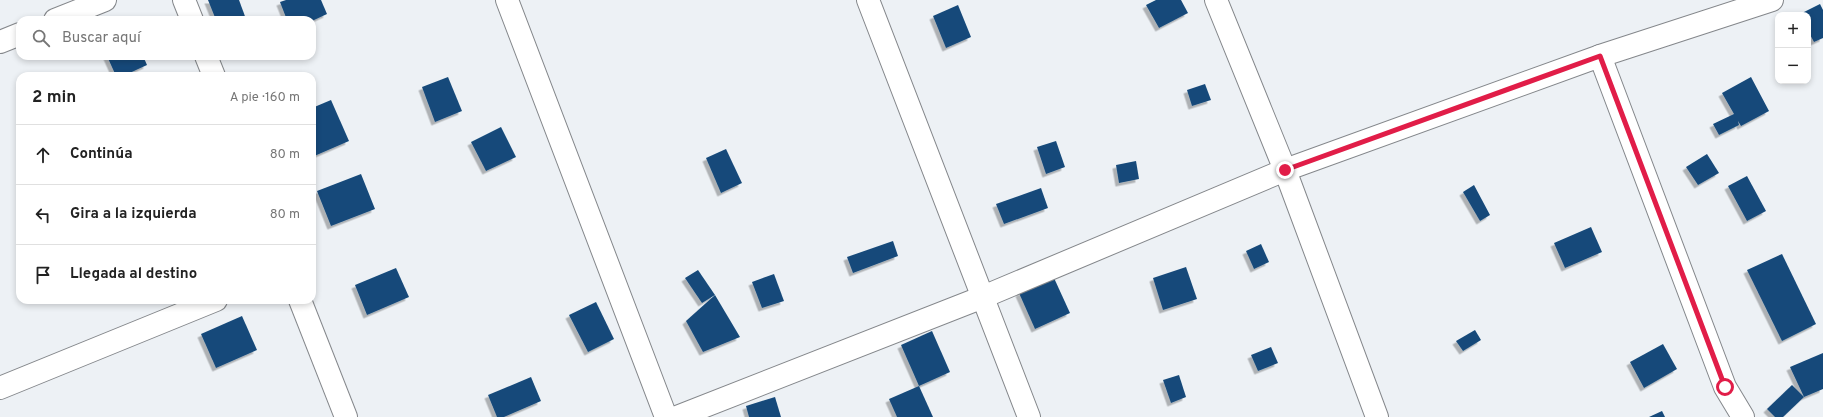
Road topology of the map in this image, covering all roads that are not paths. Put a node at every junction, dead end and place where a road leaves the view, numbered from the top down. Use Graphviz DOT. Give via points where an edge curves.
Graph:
graph roads {
  1 [pos="105,0"];
  2 [pos="184,0"];
  3 [pos="507,0"];
  4 [pos="868,0"];
  5 [pos="1216,0"];
  6 [pos="1772,0"];
  7 [pos="65,16"];
  8 [pos="190,16"];
  9 [pos="16,36"];
  10 [pos="0,42"];
  11 [pos="1600,56"];
  12 [pos="208,60"];
  13 [pos="212,72"];
  14 [pos="1285,170"];
  15 [pos="983,297"];
  16 [pos="206,304"];
  17 [pos="302,304"];
  18 [pos="0,388"];
  19 [pos="346,417"];
  20 [pos="666,417"];
  21 [pos="677,417"];
  22 [pos="1029,417"];
  23 [pos="1377,417"];
  24 [pos="1743,417"];
  1 -- 7 [label="street"];
  2 -- 8 [label="street"];
  3 -- 20 [label="street"];
  4 -- 15 [label="street"];
  5 -- 14 [label="street"];
  6 -- 11 [label="street"];
  9 -- 10 [label="street"];
  11 -- 14 [label="street"];
  11 -- 24 [label="street" via="1725,387"];
  12 -- 13 [label="street"];
  14 -- 15 [label="street"];
  14 -- 23 [label="street"];
  15 -- 21 [label="street"];
  15 -- 22 [label="street"];
  16 -- 18 [label="street"];
  17 -- 19 [label="street"];
}
